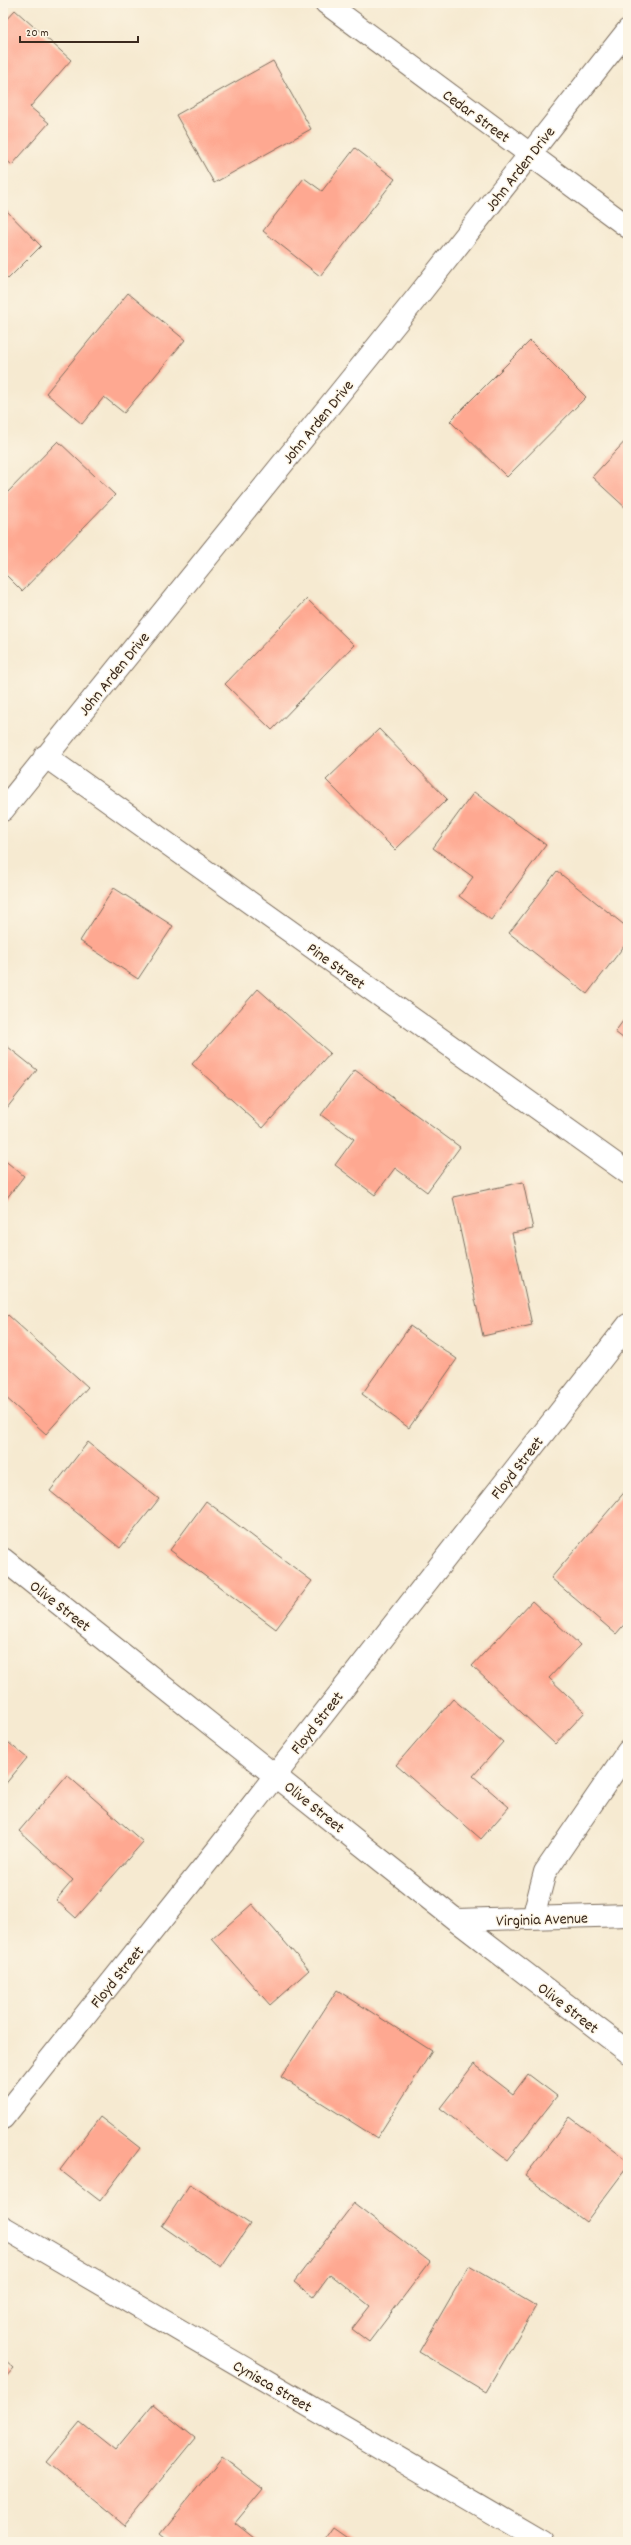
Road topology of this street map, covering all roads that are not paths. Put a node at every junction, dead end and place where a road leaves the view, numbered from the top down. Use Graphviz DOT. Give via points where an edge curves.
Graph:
graph roads {
  1 [pos="326,3"];
  2 [pos="628,30"];
  3 [pos="531,154"];
  4 [pos="628,227"];
  5 [pos="45,756"];
  6 [pos="3,810"];
  7 [pos="628,1173"];
  8 [pos="628,1325"];
  9 [pos="3,1559"];
  10 [pos="628,1751"];
  11 [pos="275,1774"];
  12 [pos="628,1915"];
  13 [pos="533,1918"];
  14 [pos="456,1920"];
  15 [pos="628,2052"];
  16 [pos="3,2118"];
  17 [pos="3,2227"];
  18 [pos="542,2542"];
  1 -- 3 [label="street, Cedar Street"];
  2 -- 3 [label="street, John Arden Drive"];
  3 -- 4 [label="street, Cedar Street"];
  3 -- 5 [label="street, John Arden Drive"];
  5 -- 6 [label="street, John Arden Drive"];
  5 -- 7 [label="street, Pine Street"];
  8 -- 11 [label="street, Floyd Street"];
  9 -- 11 [label="street, Olive Street"];
  10 -- 13 [label="street" via="546,1872"];
  11 -- 14 [label="street, Olive Street"];
  11 -- 16 [label="street, Floyd Street"];
  12 -- 13 [label="street, Virginia Avenue"];
  13 -- 14 [label="street, Virginia Avenue"];
  14 -- 15 [label="street, Olive Street"];
  17 -- 18 [label="street, Cynisca Street"];
}
